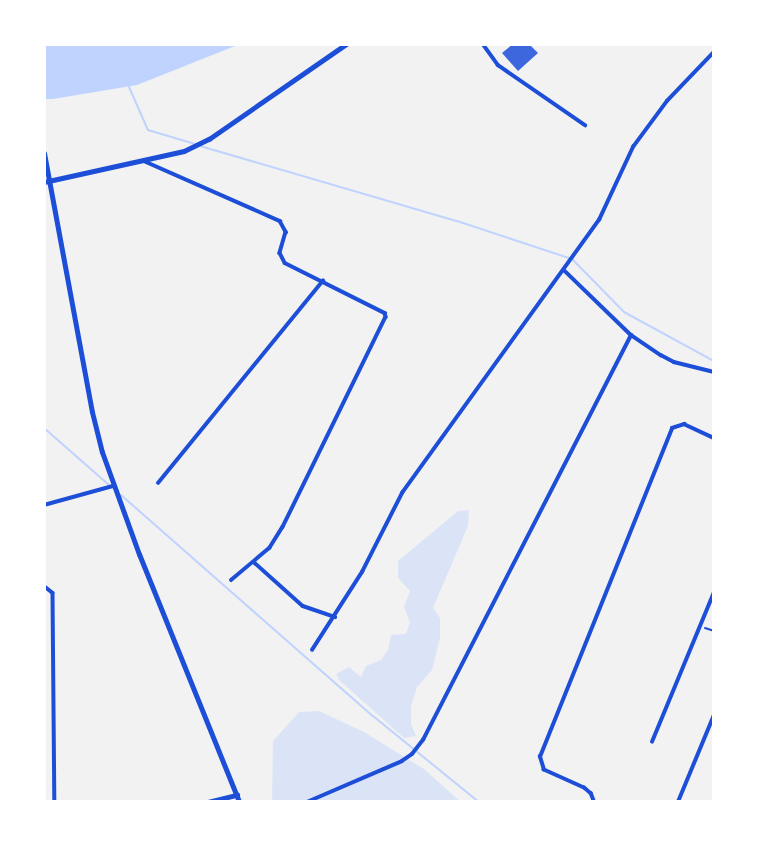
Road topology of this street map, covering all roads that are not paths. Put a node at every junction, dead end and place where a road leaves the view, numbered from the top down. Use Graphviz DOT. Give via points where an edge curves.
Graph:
graph roads {
  1 [pos="346,44"];
  2 [pos="484,44"];
  3 [pos="714,52"];
  4 [pos="585,125"];
  5 [pos="44,153"];
  6 [pos="144,161"];
  7 [pos="46,182"];
  8 [pos="565,271"];
  9 [pos="323,281"];
  10 [pos="631,335"];
  11 [pos="714,372"];
  12 [pos="714,438"];
  13 [pos="158,483"];
  14 [pos="113,486"];
  15 [pos="44,505"];
  16 [pos="255,563"];
  17 [pos="232,580"];
  18 [pos="44,586"];
  19 [pos="714,592"];
  20 [pos="335,617"];
  21 [pos="312,650"];
  22 [pos="714,715"];
  23 [pos="652,742"];
  24 [pos="237,795"];
  25 [pos="55,802"];
  26 [pos="208,802"];
  27 [pos="239,802"];
  28 [pos="306,802"];
  29 [pos="491,802"];
  30 [pos="501,802"];
  31 [pos="594,802"];
  32 [pos="678,802"];
  1 -- 6 [label="street" via="209,139"];
  2 -- 4 [label="street" via="498,65"];
  3 -- 8 [label="street" via="667,101 633,147 599,220"];
  5 -- 7 [label="main road"];
  6 -- 7 [label="street"];
  6 -- 9 [label="street" via="280,221 286,232 281,258"];
  7 -- 14 [label="main road" via="92,412"];
  8 -- 10 [label="street"];
  8 -- 20 [label="street" via="402,493"];
  9 -- 13 [label="street"];
  9 -- 16 [label="street" via="383,308 386,317 284,527"];
  10 -- 11 [label="street" via="674,362"];
  10 -- 28 [label="street" via="423,740 402,761"];
  12 -- 31 [label="street" via="684,424 672,428 540,757 544,769 584,788"];
  14 -- 15 [label="street"];
  14 -- 24 [label="main road"];
  16 -- 17 [label="street"];
  16 -- 20 [label="street" via="303,606"];
  18 -- 25 [label="street" via="51,589"];
  19 -- 23 [label="street"];
  20 -- 21 [label="street"];
  22 -- 32 [label="street"];
  24 -- 26 [label="street"];
  24 -- 27 [label="main road"];
  29 -- 30 [label="street"];
}
